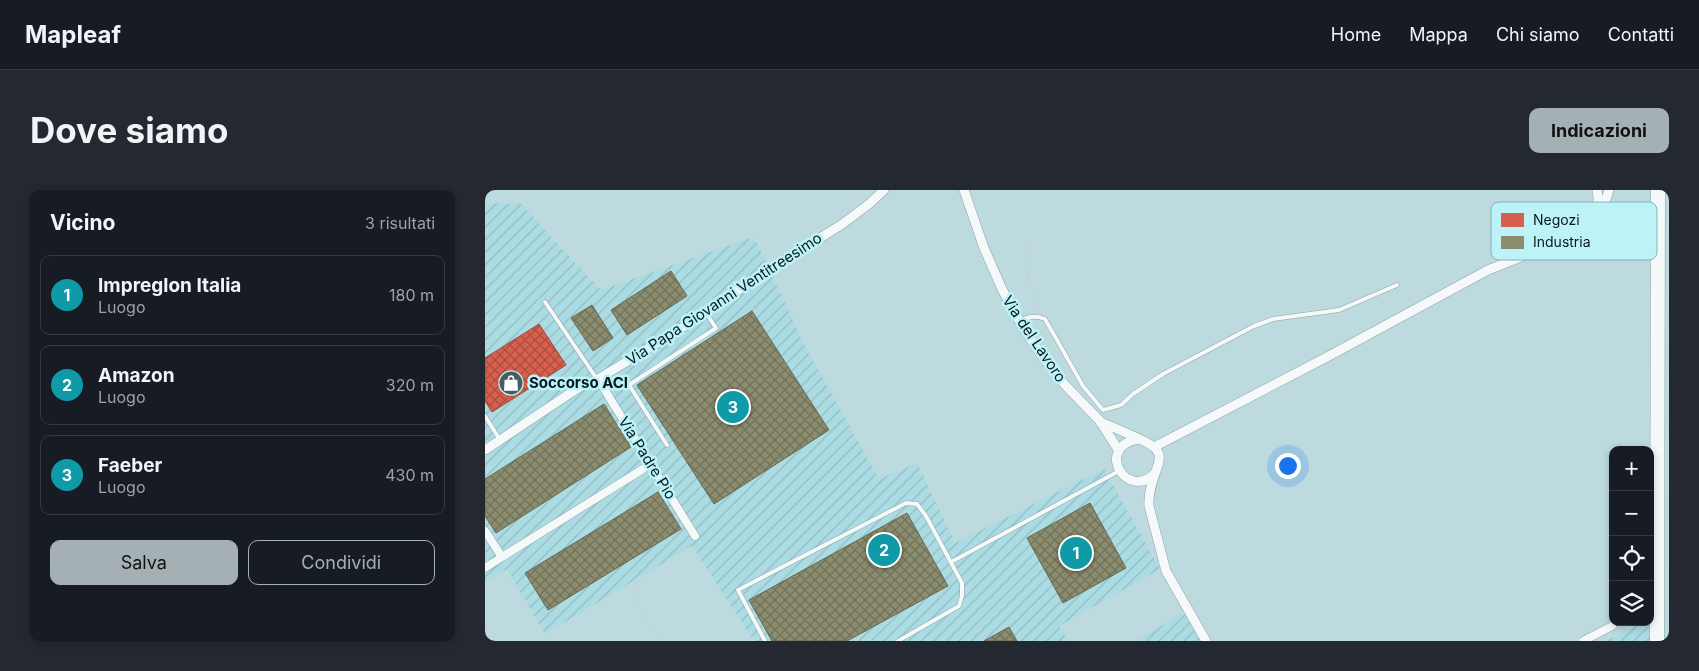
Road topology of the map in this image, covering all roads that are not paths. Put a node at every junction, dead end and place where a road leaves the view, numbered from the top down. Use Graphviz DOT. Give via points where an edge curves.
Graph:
graph roads {
  1 [pos="883,190"];
  2 [pos="964,190"];
  3 [pos="1609,190"];
  4 [pos="1603,202"];
  5 [pos="1513,260"];
  6 [pos="1655,260"];
  7 [pos="1397,285"];
  8 [pos="545,302"];
  9 [pos="706,313"];
  10 [pos="1019,321"];
  11 [pos="598,379"];
  12 [pos="1103,410"];
  13 [pos="485,416"];
  14 [pos="1099,420"];
  15 [pos="1138,439"];
  16 [pos="501,440"];
  17 [pos="667,445"];
  18 [pos="1155,447"];
  19 [pos="485,450"];
  20 [pos="1119,451"];
  21 [pos="651,464"];
  22 [pos="1119,470"];
  23 [pos="1155,473"];
  24 [pos="1137,481"];
  25 [pos="1149,499"];
  26 [pos="485,531"];
  27 [pos="695,536"];
  28 [pos="502,557"];
  29 [pos="951,562"];
  30 [pos="485,568"];
  31 [pos="1612,626"];
  32 [pos="765,641"];
  33 [pos="897,641"];
  34 [pos="1206,641"];
  35 [pos="1583,641"];
  36 [pos="1657,641"];
  1 -- 9 [label="street, Via Papa Giovanni Ventitreesimo" via="841,225 752,280"];
  2 -- 10 [label="street, Via del Lavoro" via="1001,289"];
  3 -- 4 [label="street"];
  5 -- 18 [label="street" via="1488,270"];
  6 -- 36 [label="highway"];
  7 -- 12 [label="lane" via="1339,310 1273,319 1254,326 1163,374 1121,405"];
  8 -- 11 [label="lane"];
  9 -- 11 [label="street, Via Papa Giovanni Ventitreesimo"];
  9 -- 17 [label="lane" via="716,328 629,385"];
  10 -- 12 [label="lane" via="1039,316 1048,323 1077,376"];
  10 -- 14 [label="street, Via del Lavoro" via="1065,385"];
  11 -- 16 [label="street, Via Papa Giovanni Ventitreesimo" via="578,388"];
  11 -- 21 [label="street, Via Padre Pio"];
  12 -- 14 [label="lane"];
  13 -- 16 [label="lane"];
  14 -- 15 [label="street, Via del Lavoro"];
  14 -- 20 [label="street, Via del Lavoro"];
  15 -- 18 [label="street, Via del Lavoro"];
  15 -- 20 [label="street" via="1123,444"];
  16 -- 19 [label="street, Via Papa Giovanni Ventitreesimo"];
  18 -- 23 [label="street" via="1159,462"];
  20 -- 22 [label="street"];
  21 -- 27 [label="street, Via Padre Pio"];
  21 -- 28 [label="street"];
  22 -- 24 [label="street" via="1124,476"];
  22 -- 29 [label="lane"];
  23 -- 24 [label="street"];
  23 -- 25 [label="street"];
  24 -- 25 [label="street"];
  25 -- 34 [label="street" via="1167,571"];
  26 -- 28 [label="street"];
  28 -- 30 [label="street"];
  29 -- 32 [label="lane" via="917,504 906,502 738,590"];
  29 -- 33 [label="lane" via="962,582 959,606"];
  31 -- 35 [label="street"];
}
